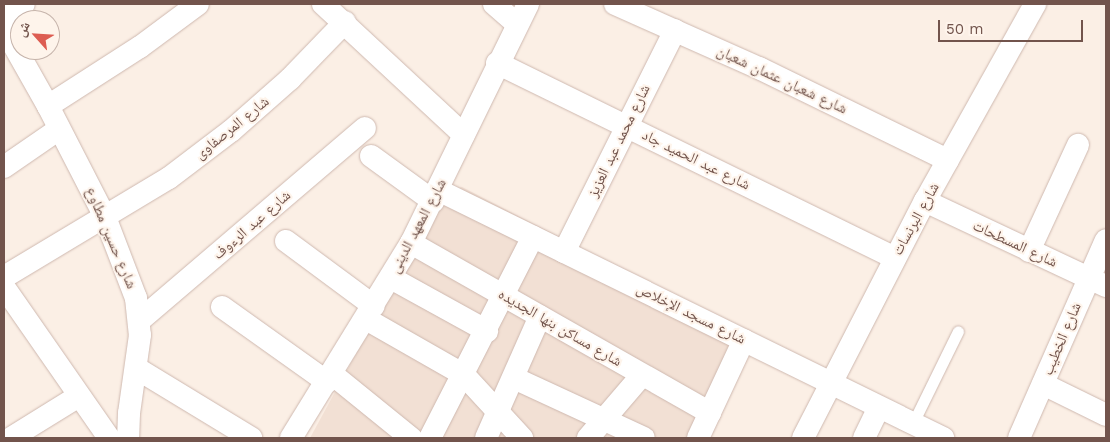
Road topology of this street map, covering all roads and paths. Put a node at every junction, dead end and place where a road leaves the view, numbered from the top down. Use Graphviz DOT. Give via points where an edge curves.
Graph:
graph roads {
  1 [pos="24,4"];
  2 [pos="198,4"];
  3 [pos="323,4"];
  4 [pos="494,4"];
  5 [pos="528,4"];
  6 [pos="615,4"];
  7 [pos="1035,4"];
  8 [pos="4,16"];
  9 [pos="345,22"];
  10 [pos="517,24"];
  11 [pos="675,30"];
  12 [pos="7,41"];
  13 [pos="497,63"];
  14 [pos="48,106"];
  15 [pos="627,125"];
  16 [pos="59,128"];
  17 [pos="365,128"];
  18 [pos="464,135"];
  19 [pos="1078,145"];
  20 [pos="371,156"];
  21 [pos="948,160"];
  22 [pos="4,166"];
  23 [pos="436,196"];
  24 [pos="924,202"];
  25 [pos="105,217"];
  26 [pos="533,237"];
  27 [pos="1106,240"];
  28 [pos="286,241"];
  29 [pos="411,243"];
  30 [pos="1029,251"];
  31 [pos="564,252"];
  32 [pos="895,258"];
  33 [pos="4,277"];
  34 [pos="391,278"];
  35 [pos="1097,282"];
  36 [pos="4,287"];
  37 [pos="504,296"];
  38 [pos="222,307"];
  39 [pos="370,312"];
  40 [pos="540,316"];
  41 [pos="139,321"];
  42 [pos="487,330"];
  43 [pos="958,331"];
  44 [pos="744,340"];
  45 [pos="136,368"];
  46 [pos="464,375"];
  47 [pos="642,375"];
  48 [pos="329,378"];
  49 [pos="514,378"];
  50 [pos="830,383"];
  51 [pos="1043,384"];
  52 [pos="78,396"];
  53 [pos="879,407"];
  54 [pos="498,412"];
  55 [pos="710,413"];
  56 [pos="1106,415"];
  57 [pos="604,418"];
  58 [pos="925,432"];
  59 [pos="4,434"];
  60 [pos="6,438"];
  61 [pos="11,438"];
  62 [pos="109,438"];
  63 [pos="128,438"];
  64 [pos="251,438"];
  65 [pos="291,438"];
  66 [pos="411,438"];
  67 [pos="430,438"];
  68 [pos="486,438"];
  69 [pos="522,438"];
  70 [pos="588,438"];
  71 [pos="644,438"];
  72 [pos="698,438"];
  73 [pos="803,438"];
  74 [pos="864,438"];
  75 [pos="1020,438"];
  1 -- 8 [label="street"];
  2 -- 14 [label="street" via="140,48"];
  3 -- 9 [label="street"];
  4 -- 10 [label="street"];
  5 -- 10 [label="street, شارع المعهد الدينى"];
  6 -- 11 [label="street, شارع شعبان عثمان شعبان"];
  7 -- 21 [label="street, شارع البرنسات"];
  9 -- 18 [label="street"];
  9 -- 25 [label="street, شارع المرصفاوى" via="290,79 231,130 169,178"];
  10 -- 13 [label="street, شارع المعهد الدينى"];
  11 -- 15 [label="street, شارع محمد عبد العزيز"];
  11 -- 21 [label="street, شارع شعبان عثمان شعبان"];
  12 -- 14 [label="street, شارع حسين مطاوع"];
  13 -- 15 [label="street, شارع عبد الحميد جاد"];
  13 -- 18 [label="street, شارع المعهد الدينى"];
  14 -- 16 [label="street, شارع حسين مطاوع"];
  15 -- 31 [label="street, شارع محمد عبد العزيز"];
  15 -- 32 [label="street, شارع عبد الحميد جاد"];
  16 -- 22 [label="street"];
  16 -- 25 [label="street, شارع حسين مطاوع"];
  17 -- 41 [label="street, شارع عبد الرءوف"];
  18 -- 23 [label="street, شارع المعهد الدينى"];
  19 -- 30 [label="street"];
  20 -- 23 [label="street, شارع مسجد الإخلاص"];
  21 -- 24 [label="street, شارع البرنسات"];
  23 -- 26 [label="street, شارع مسجد الإخلاص"];
  23 -- 29 [label="street, شارع المعهد الدينى"];
  24 -- 30 [label="street, شارع المسطحات"];
  24 -- 32 [label="street, شارع البرنسات"];
  25 -- 33 [label="street, شارع المرصفاوى"];
  25 -- 41 [label="street, شارع حسين مطاوع" via="136,298"];
  26 -- 31 [label="street, شارع مسجد الإخلاص"];
  26 -- 37 [label="street"];
  27 -- 35 [label="street, شارع الخطيب"];
  28 -- 39 [label="street"];
  29 -- 34 [label="street, شارع المعهد الدينى"];
  29 -- 37 [label="street, شارع مساكن بنها الجديده"];
  30 -- 35 [label="street, شارع المسطحات"];
  31 -- 44 [label="street, شارع مسجد الإخلاص"];
  32 -- 50 [label="street, شارع البرنسات"];
  34 -- 39 [label="street, شارع المعهد الدينى"];
  34 -- 42 [label="street"];
  35 -- 51 [label="street, شارع الخطيب"];
  36 -- 52 [label="street"];
  37 -- 40 [label="street, شارع مساكن بنها الجديده"];
  37 -- 42 [label="street"];
  38 -- 48 [label="street"];
  39 -- 46 [label="street"];
  39 -- 48 [label="street, شارع المعهد الدينى"];
  40 -- 47 [label="street, شارع مساكن بنها الجديده"];
  40 -- 49 [label="street"];
  41 -- 45 [label="street, شارع حسين مطاوع"];
  42 -- 46 [label="street"];
  43 -- 58 [label="lane"];
  44 -- 50 [label="street, شارع مسجد الإخلاص"];
  44 -- 55 [label="street"];
  45 -- 63 [label="street, شارع حسين مطاوع"];
  45 -- 64 [label="street"];
  46 -- 54 [label="street"];
  46 -- 67 [label="street"];
  47 -- 55 [label="street, شارع مساكن بنها الجديده"];
  47 -- 57 [label="street"];
  48 -- 65 [label="street, شارع المعهد الدينى"];
  48 -- 66 [label="street"];
  49 -- 54 [label="street"];
  49 -- 57 [label="street"];
  50 -- 53 [label="street, شارع مسجد الإخلاص"];
  50 -- 73 [label="street, شارع البرنسات"];
  51 -- 56 [label="street"];
  51 -- 75 [label="street, شارع الخطيب"];
  52 -- 61 [label="street"];
  52 -- 62 [label="street"];
  53 -- 58 [label="street, شارع مسجد الإخلاص"];
  53 -- 74 [label="street"];
  54 -- 68 [label="street"];
  54 -- 69 [label="street"];
  55 -- 72 [label="street"];
  57 -- 70 [label="street"];
  57 -- 71 [label="street"];
  59 -- 60 [label="street"];
}
